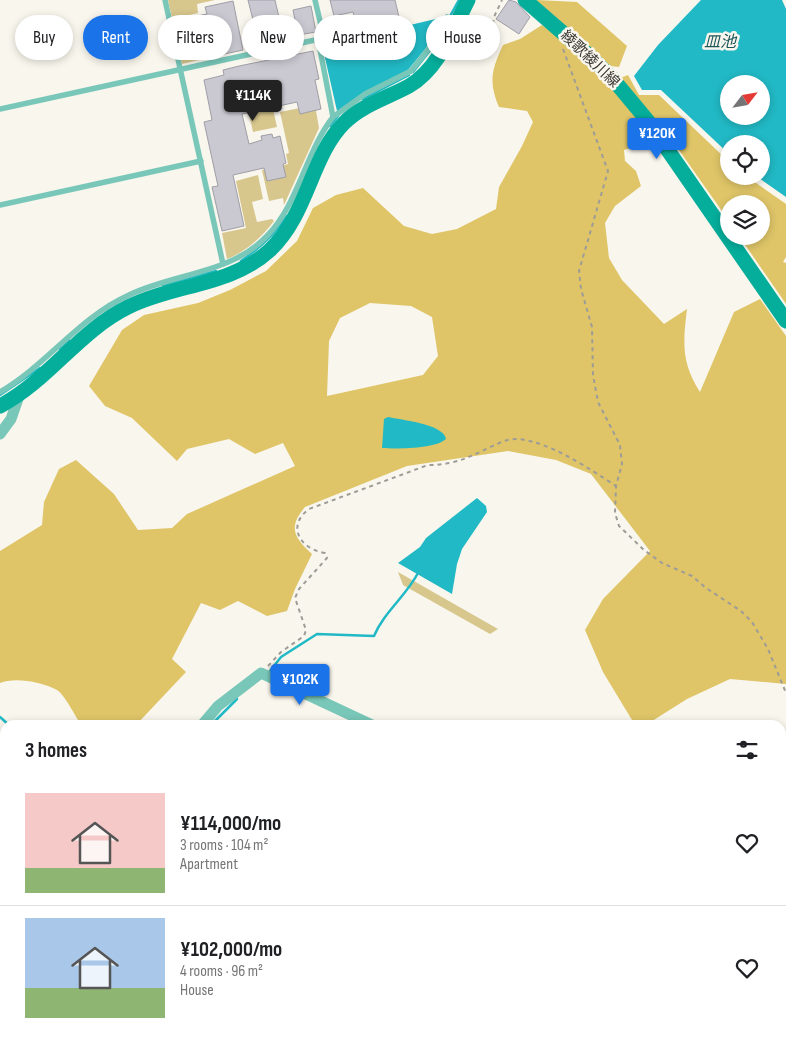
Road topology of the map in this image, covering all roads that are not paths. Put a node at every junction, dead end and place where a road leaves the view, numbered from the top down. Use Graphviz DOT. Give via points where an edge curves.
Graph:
graph roads {
  1 [pos="165,0"];
  2 [pos="316,0"];
  3 [pos="468,0"];
  4 [pos="525,0"];
  5 [pos="319,15"];
  6 [pos="314,40"];
  7 [pos="426,53"];
  8 [pos="322,60"];
  9 [pos="180,69"];
  10 [pos="0,110"];
  11 [pos="333,117"];
  12 [pos="201,161"];
  13 [pos="0,205"];
  14 [pos="224,264"];
  15 [pos="786,321"];
  16 [pos="0,392"];
  17 [pos="19,396"];
  18 [pos="0,406"];
  19 [pos="0,434"];
  20 [pos="206,720"];
  21 [pos="361,720"];
  1 -- 9 [label="lane"];
  2 -- 5 [label="lane"];
  3 -- 17 [label="street" via="443,48 422,76 368,105 343,124 327,149 301,207 270,250 230,275 127,307 80,341"];
  4 -- 15 [label="street, 綾歌綾川線" via="612,78 647,120"];
  6 -- 9 [label="lane"];
  7 -- 11 [label="lane" via="411,71 365,94"];
  8 -- 11 [label="lane"];
  9 -- 10 [label="lane"];
  9 -- 12 [label="lane"];
  11 -- 14 [label="lane" via="317,140 280,219 254,248"];
  12 -- 13 [label="lane"];
  12 -- 14 [label="lane"];
  14 -- 16 [label="lane" via="151,286 105,307 75,330 34,370"];
  17 -- 18 [label="street"];
  17 -- 19 [label="street" via="11,419"];
  20 -- 21 [label="street" via="218,706 261,673"];
}
